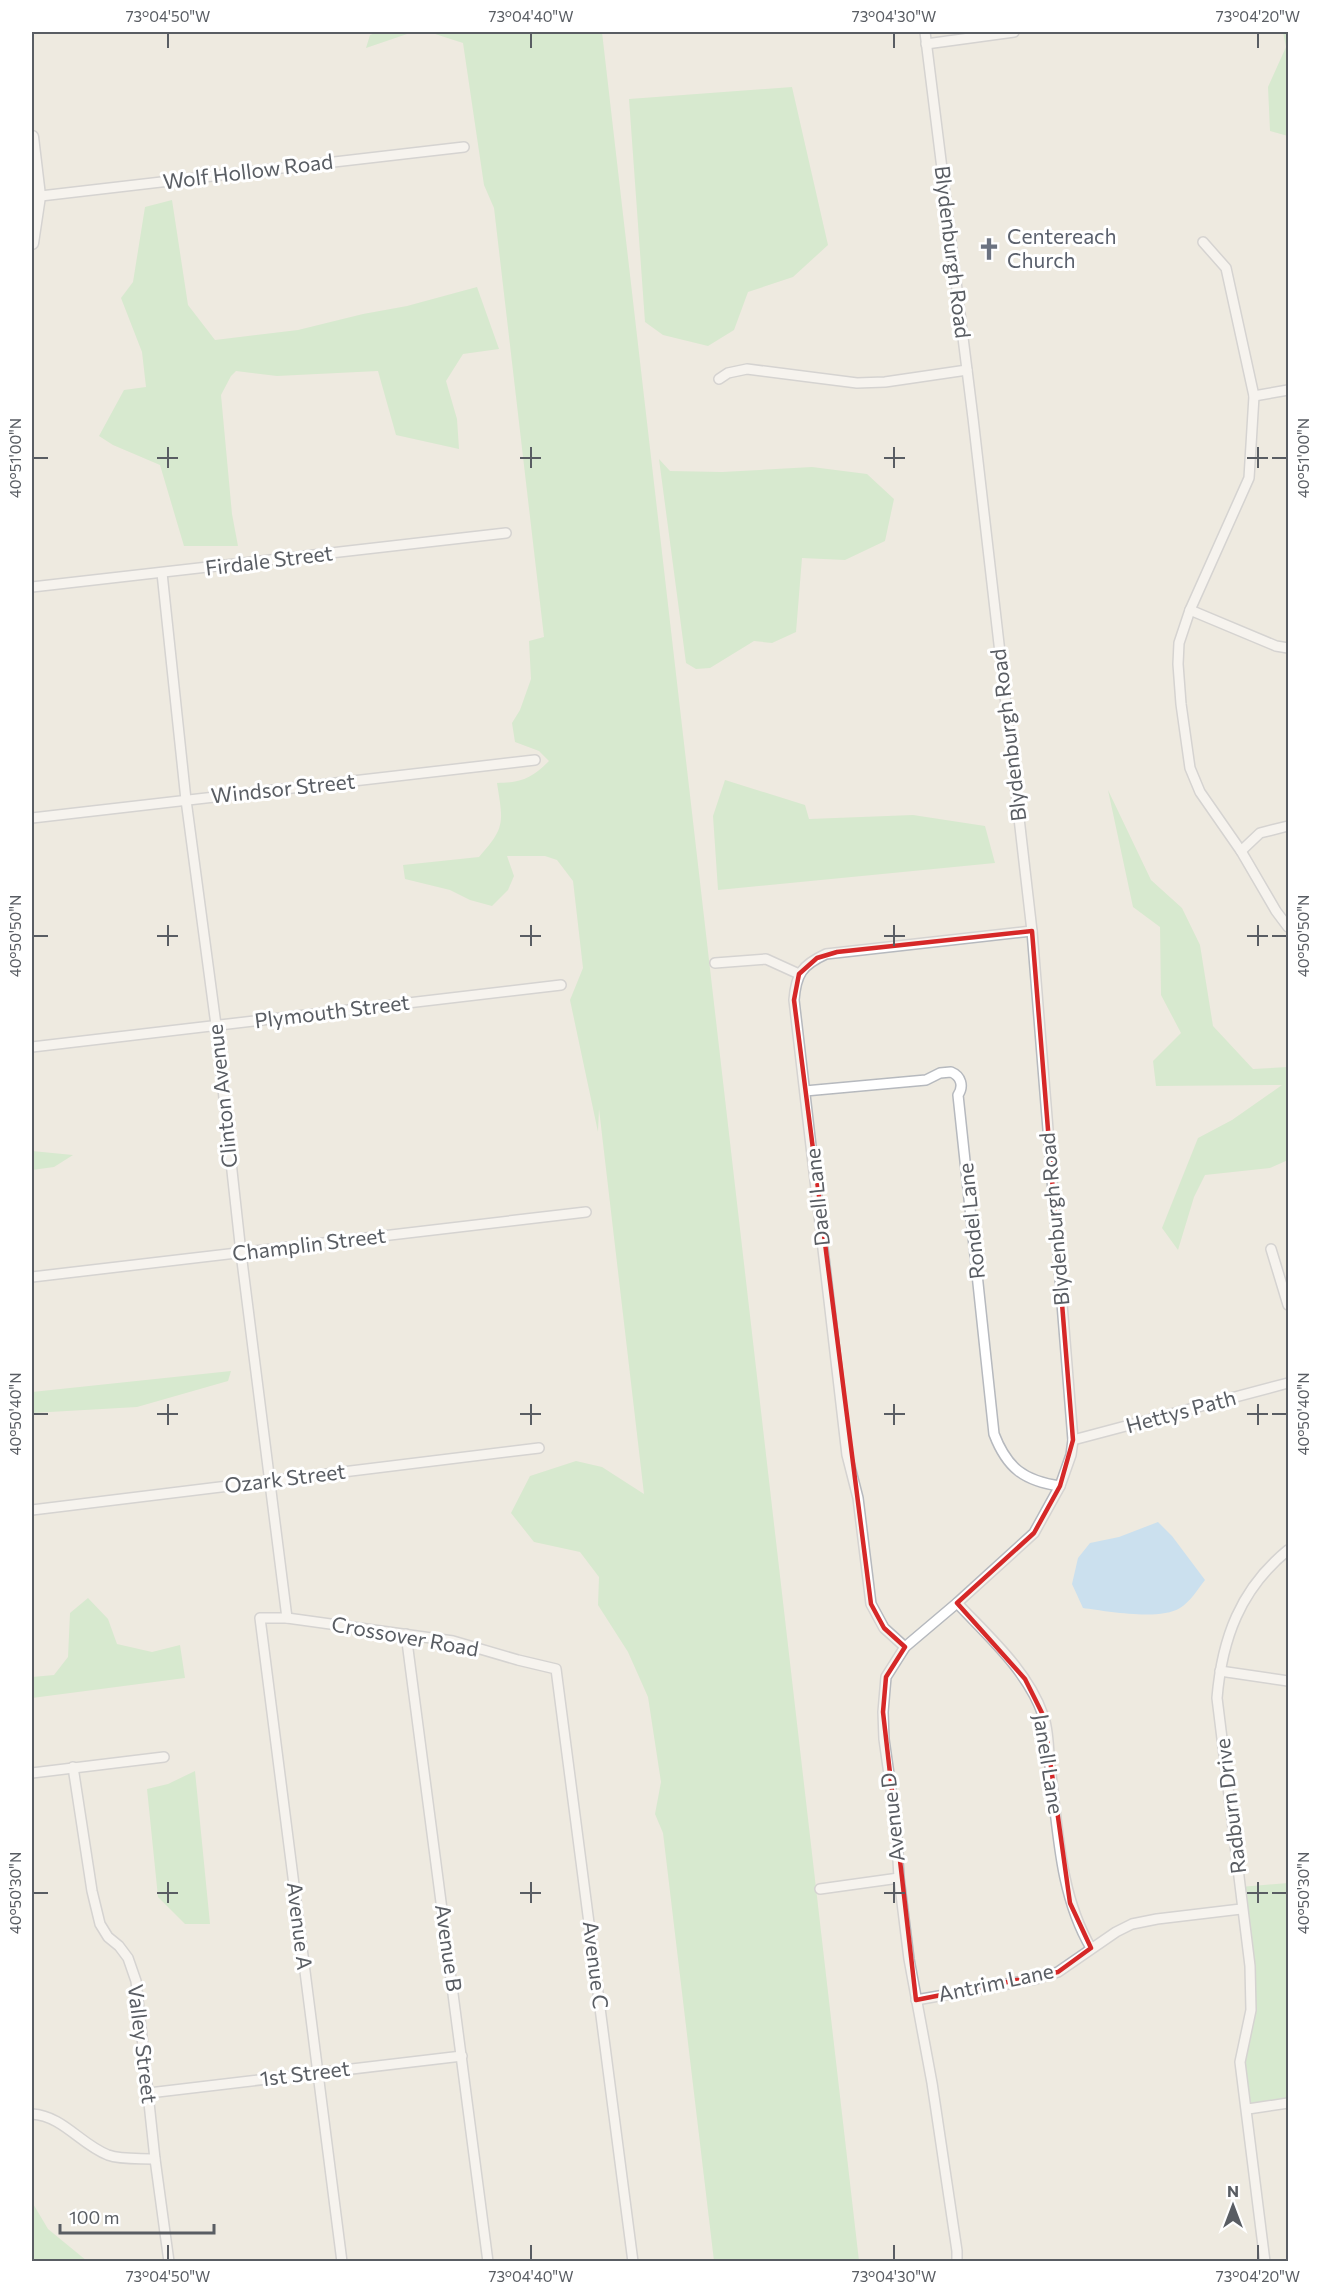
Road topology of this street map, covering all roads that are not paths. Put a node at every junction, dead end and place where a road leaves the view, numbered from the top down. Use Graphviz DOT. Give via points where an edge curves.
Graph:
graph roads {
  1 [pos="925,32"];
  2 [pos="1014,32"];
  3 [pos="926,44"];
  4 [pos="32,137"];
  5 [pos="464,147"];
  6 [pos="35,197"];
  7 [pos="1203,242"];
  8 [pos="32,243"];
  9 [pos="967,370"];
  10 [pos="719,379"];
  11 [pos="1288,390"];
  12 [pos="1254,396"];
  13 [pos="506,533"];
  14 [pos="162,573"];
  15 [pos="32,587"];
  16 [pos="1190,610"];
  17 [pos="1288,648"];
  18 [pos="535,760"];
  19 [pos="186,800"];
  20 [pos="32,818"];
  21 [pos="1288,826"];
  22 [pos="1242,851"];
  23 [pos="1288,927"];
  24 [pos="1032,931"];
  25 [pos="716,963"];
  26 [pos="798,974"];
  27 [pos="561,986"];
  28 [pos="216,1025"];
  29 [pos="32,1047"];
  30 [pos="805,1090"];
  31 [pos="586,1212"];
  32 [pos="1271,1249"];
  33 [pos="241,1253"];
  34 [pos="32,1277"];
  35 [pos="1288,1305"];
  36 [pos="1288,1383"];
  37 [pos="1073,1440"];
  38 [pos="539,1448"];
  39 [pos="269,1481"];
  40 [pos="1060,1486"];
  41 [pos="32,1510"];
  42 [pos="1288,1550"];
  43 [pos="957,1603"];
  44 [pos="287,1618"];
  45 [pos="406,1634"];
  46 [pos="905,1647"];
  47 [pos="556,1669"];
  48 [pos="1220,1671"];
  49 [pos="1288,1681"];
  50 [pos="164,1757"];
  51 [pos="73,1767"];
  52 [pos="32,1773"];
  53 [pos="899,1878"];
  54 [pos="820,1889"];
  55 [pos="1241,1909"];
  56 [pos="1091,1948"];
  57 [pos="916,2000"];
  58 [pos="462,2056"];
  59 [pos="318,2074"];
  60 [pos="149,2092"];
  61 [pos="1288,2103"];
  62 [pos="1248,2109"];
  63 [pos="32,2114"];
  64 [pos="155,2159"];
  65 [pos="169,2262"];
  66 [pos="342,2262"];
  67 [pos="488,2262"];
  68 [pos="633,2262"];
  69 [pos="957,2262"];
  70 [pos="1265,2262"];
  1 -- 3 [label="street, Blydenburgh Road"];
  2 -- 3 [label="street"];
  3 -- 9 [label="street, Blydenburgh Road"];
  4 -- 6 [label="street"];
  5 -- 6 [label="street, Wolf Hollow Road"];
  6 -- 8 [label="street"];
  7 -- 12 [label="street" via="1226,268"];
  9 -- 10 [label="street" via="866,383 747,369"];
  9 -- 24 [label="street, Blydenburgh Road"];
  11 -- 12 [label="street"];
  12 -- 16 [label="street" via="1249,478"];
  13 -- 14 [label="street, Firdale Street"];
  14 -- 15 [label="street, Firdale Street"];
  14 -- 19 [label="street, Clinton Avenue"];
  16 -- 17 [label="street"];
  16 -- 22 [label="street" via="1179,643 1178,664 1190,768 1200,792"];
  18 -- 19 [label="street, Windsor Street"];
  19 -- 20 [label="street, Windsor Street"];
  19 -- 28 [label="street, Clinton Avenue"];
  21 -- 22 [label="street" via="1260,833"];
  22 -- 23 [label="street"];
  24 -- 26 [label="street" via="837,952 817,958"];
  24 -- 37 [label="street, Blydenburgh Road"];
  25 -- 26 [label="street" via="766,959"];
  26 -- 30 [label="street, Daell Lane" via="794,1000"];
  27 -- 28 [label="street, Plymouth Street"];
  28 -- 29 [label="street, Plymouth Street"];
  28 -- 33 [label="street, Clinton Avenue"];
  30 -- 40 [label="street, Rondel Lane" via="926,1080 951,1072 959,1078 994,1434 1014,1469 1041,1484"];
  30 -- 46 [label="street, Daell Lane" via="847,1455 858,1498 868,1589 884,1628"];
  31 -- 33 [label="street, Champlin Street"];
  32 -- 35 [label="street"];
  33 -- 34 [label="street, Champlin Street"];
  33 -- 39 [label="street, Clinton Avenue"];
  36 -- 37 [label="street, Hettys Path"];
  37 -- 40 [label="street, Avenue D"];
  38 -- 39 [label="street, Ozark Street"];
  39 -- 41 [label="street, Ozark Street"];
  39 -- 44 [label="street, Clinton Avenue"];
  40 -- 43 [label="street, Avenue D" via="1034,1533"];
  42 -- 48 [label="street, Radburn Drive" via="1275,1560 1236,1613"];
  43 -- 46 [label="street, Avenue D"];
  43 -- 56 [label="street, Janell Lane" via="1025,1679 1044,1717 1070,1903"];
  44 -- 45 [label="street, Crossover Road"];
  44 -- 59 [label="street, Avenue A" via="260,1618"];
  45 -- 47 [label="street, Crossover Road" via="453,1641"];
  45 -- 58 [label="street, Avenue B"];
  46 -- 53 [label="street, Avenue D" via="886,1677 883,1712"];
  47 -- 68 [label="street, Avenue C"];
  48 -- 49 [label="street"];
  48 -- 55 [label="street, Radburn Drive" via="1217,1698"];
  50 -- 51 [label="street"];
  51 -- 52 [label="street"];
  51 -- 60 [label="street, Valley Street" via="100,1924 128,1958 136,1981"];
  53 -- 54 [label="street"];
  53 -- 57 [label="street, Avenue D"];
  55 -- 56 [label="street, Antrim Lane" via="1132,1924"];
  55 -- 62 [label="street, Radburn Drive" via="1250,1966 1251,2010 1240,2062"];
  56 -- 57 [label="street, Antrim Lane" via="1058,1972 1036,1979"];
  57 -- 69 [label="street, Avenue D"];
  58 -- 59 [label="street, 1st Street"];
  58 -- 67 [label="street, Avenue B"];
  59 -- 60 [label="street, 1st Street"];
  59 -- 66 [label="street, Avenue A"];
  60 -- 64 [label="street, Valley Street"];
  61 -- 62 [label="street"];
  62 -- 70 [label="street, Radburn Drive"];
  63 -- 64 [label="street" via="53,2119 110,2156"];
  64 -- 65 [label="street, Valley Street"];
}
